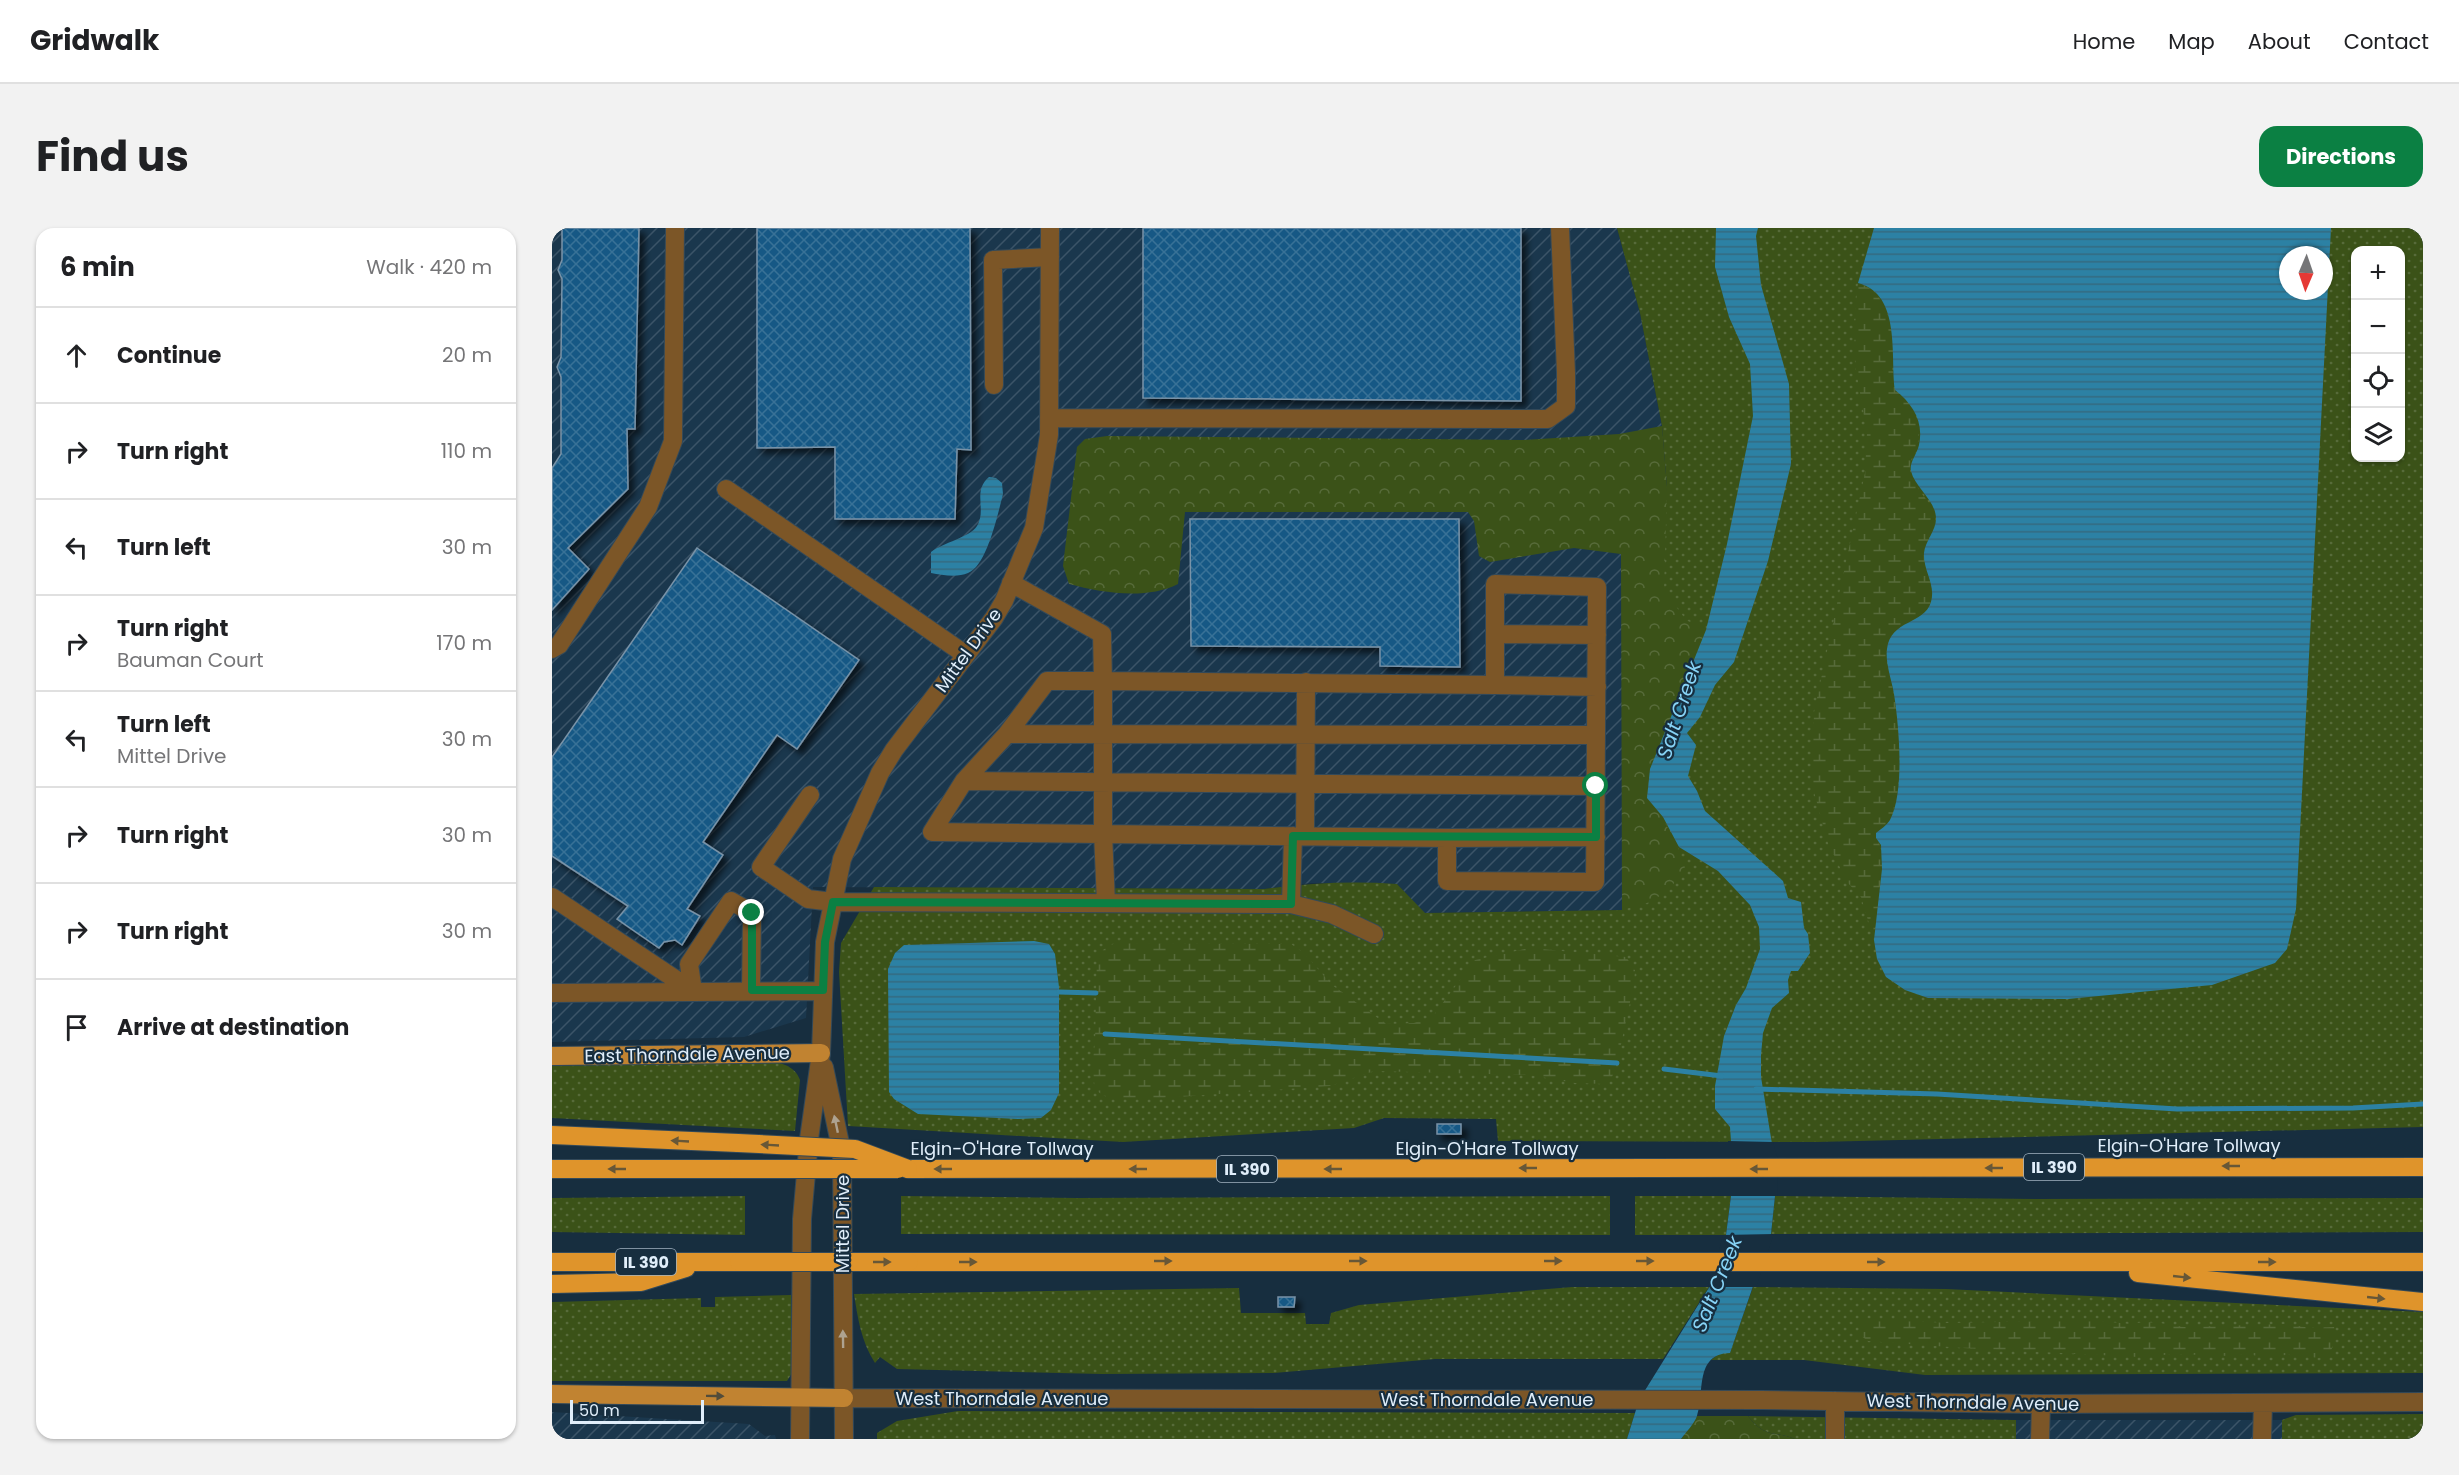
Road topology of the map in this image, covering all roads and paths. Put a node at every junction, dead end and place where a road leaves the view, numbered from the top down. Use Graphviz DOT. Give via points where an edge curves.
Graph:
graph roads {
  1 [pos="675,228"];
  2 [pos="1050,228"];
  3 [pos="1560,228"];
  4 [pos="1050,257"];
  5 [pos="994,385"];
  6 [pos="1049,418"];
  7 [pos="726,489"];
  8 [pos="1011,583"];
  9 [pos="1495,634"];
  10 [pos="1597,635"];
  11 [pos="552,649"];
  12 [pos="966,655"];
  13 [pos="1103,681"];
  14 [pos="1306,682"];
  15 [pos="1495,685"];
  16 [pos="1597,687"];
  17 [pos="1104,732"];
  18 [pos="1007,734"];
  19 [pos="1306,735"];
  20 [pos="1596,735"];
  21 [pos="964,781"];
  22 [pos="1103,782"];
  23 [pos="1306,784"];
  24 [pos="1596,786"];
  25 [pos="810,795"];
  26 [pos="1103,833"];
  27 [pos="1299,836"];
  28 [pos="1596,837"];
  29 [pos="1447,838"];
  30 [pos="552,897"];
  31 [pos="833,902"];
  32 [pos="1106,903"];
  33 [pos="1291,904"];
  34 [pos="1374,934"];
  35 [pos="752,990"];
  36 [pos="823,990"];
  37 [pos="693,991"];
  38 [pos="552,993"];
  39 [pos="821,1053"];
  40 [pos="552,1056"];
  41 [pos="552,1135"];
  42 [pos="2423,1155"];
  43 [pos="2290,1165"];
  44 [pos="2423,1167"];
  45 [pos="552,1169"];
  46 [pos="908,1169"];
  47 [pos="552,1262"];
  48 [pos="705,1262"];
  49 [pos="2040,1262"];
  50 [pos="2423,1262"];
  51 [pos="552,1284"];
  52 [pos="2423,1302"];
  53 [pos="552,1394"];
  54 [pos="801,1398"];
  55 [pos="844,1398"];
  56 [pos="1835,1401"];
  57 [pos="2423,1402"];
  58 [pos="2041,1404"];
  59 [pos="2263,1404"];
  60 [pos="800,1439"];
  61 [pos="844,1439"];
  62 [pos="1835,1439"];
  63 [pos="2040,1439"];
  64 [pos="2262,1439"];
  1 -- 11 [label="street" via="673,441 648,507 559,645"];
  2 -- 4 [label="street, Mittel Drive"];
  3 -- 6 [label="street" via="1566,406 1548,419"];
  4 -- 5 [label="street" via="993,260"];
  4 -- 6 [label="street, Mittel Drive"];
  6 -- 8 [label="street, Mittel Drive" via="1034,528"];
  7 -- 12 [label="street"];
  8 -- 12 [label="street, Mittel Drive" via="994,618"];
  8 -- 13 [label="street" via="1102,634"];
  9 -- 10 [label="street"];
  9 -- 10 [label="street" via="1495,584 1598,587"];
  9 -- 15 [label="street"];
  10 -- 16 [label="street"];
  12 -- 31 [label="street, Mittel Drive" via="880,773 842,859"];
  13 -- 14 [label="street"];
  13 -- 17 [label="street"];
  13 -- 18 [label="street" via="1047,681"];
  14 -- 15 [label="street"];
  14 -- 19 [label="street"];
  15 -- 16 [label="street"];
  16 -- 20 [label="street"];
  17 -- 18 [label="street"];
  17 -- 19 [label="street"];
  17 -- 22 [label="street"];
  18 -- 21 [label="street"];
  19 -- 20 [label="street"];
  19 -- 23 [label="street"];
  20 -- 24 [label="street"];
  21 -- 22 [label="street"];
  21 -- 26 [label="street" via="932,832"];
  22 -- 23 [label="street"];
  22 -- 26 [label="street"];
  23 -- 24 [label="street"];
  23 -- 27 [label="street"];
  24 -- 28 [label="street"];
  25 -- 31 [label="street" via="761,867 808,899"];
  26 -- 27 [label="street"];
  26 -- 32 [label="street"];
  27 -- 29 [label="street"];
  27 -- 33 [label="street"];
  28 -- 29 [label="street"];
  28 -- 29 [label="street" via="1595,882 1447,881"];
  30 -- 37 [label="street"];
  31 -- 32 [label="street"];
  31 -- 36 [label="street, Mittel Drive" via="825,942"];
  32 -- 33 [label="street"];
  33 -- 34 [label="street" via="1332,914"];
  35 -- 36 [label="street"];
  35 -- 37 [label="street"];
  35 -- 37 [label="street" via="752,913 731,901 689,964"];
  36 -- 39 [label="street, Mittel Drive"];
  37 -- 38 [label="street"];
  39 -- 40 [label="main road, East Thorndale Avenue"];
  39 -- 54 [label="street, Mittel Drive" via="802,1220"];
  55 -- 39 [label="street, Mittel Drive, one-way" via="842,1153"];
  46 -- 41 [label="highway, one-way, bridge" via="855,1149"];
  42 -- 43 [label="highway"];
  43 -- 44 [label="highway, Elgin-O'Hare Tollway / IL 390"];
  43 -- 46 [label="highway, Elgin-O'Hare Tollway / IL 390, one-way"];
  46 -- 45 [label="highway, Elgin-O'Hare Tollway / IL 390, one-way, bridge"];
  47 -- 48 [label="highway, IL 390"];
  48 -- 49 [label="highway, IL 390, one-way, bridge"];
  48 -- 51 [label="highway" via="641,1282"];
  49 -- 50 [label="highway, IL 390, one-way"];
  49 -- 52 [label="highway, one-way"];
  53 -- 54 [label="main road, West Thorndale Avenue, one-way"];
  54 -- 55 [label="main road, West Thorndale Avenue"];
  54 -- 60 [label="street, Mittel Drive"];
  55 -- 56 [label="street, West Thorndale Avenue"];
  55 -- 61 [label="street, Mittel Drive"];
  56 -- 58 [label="street, West Thorndale Avenue"];
  56 -- 62 [label="street"];
  57 -- 59 [label="street, West Thorndale Avenue"];
  58 -- 59 [label="street, West Thorndale Avenue"];
  58 -- 63 [label="street"];
  59 -- 64 [label="street"];
}
